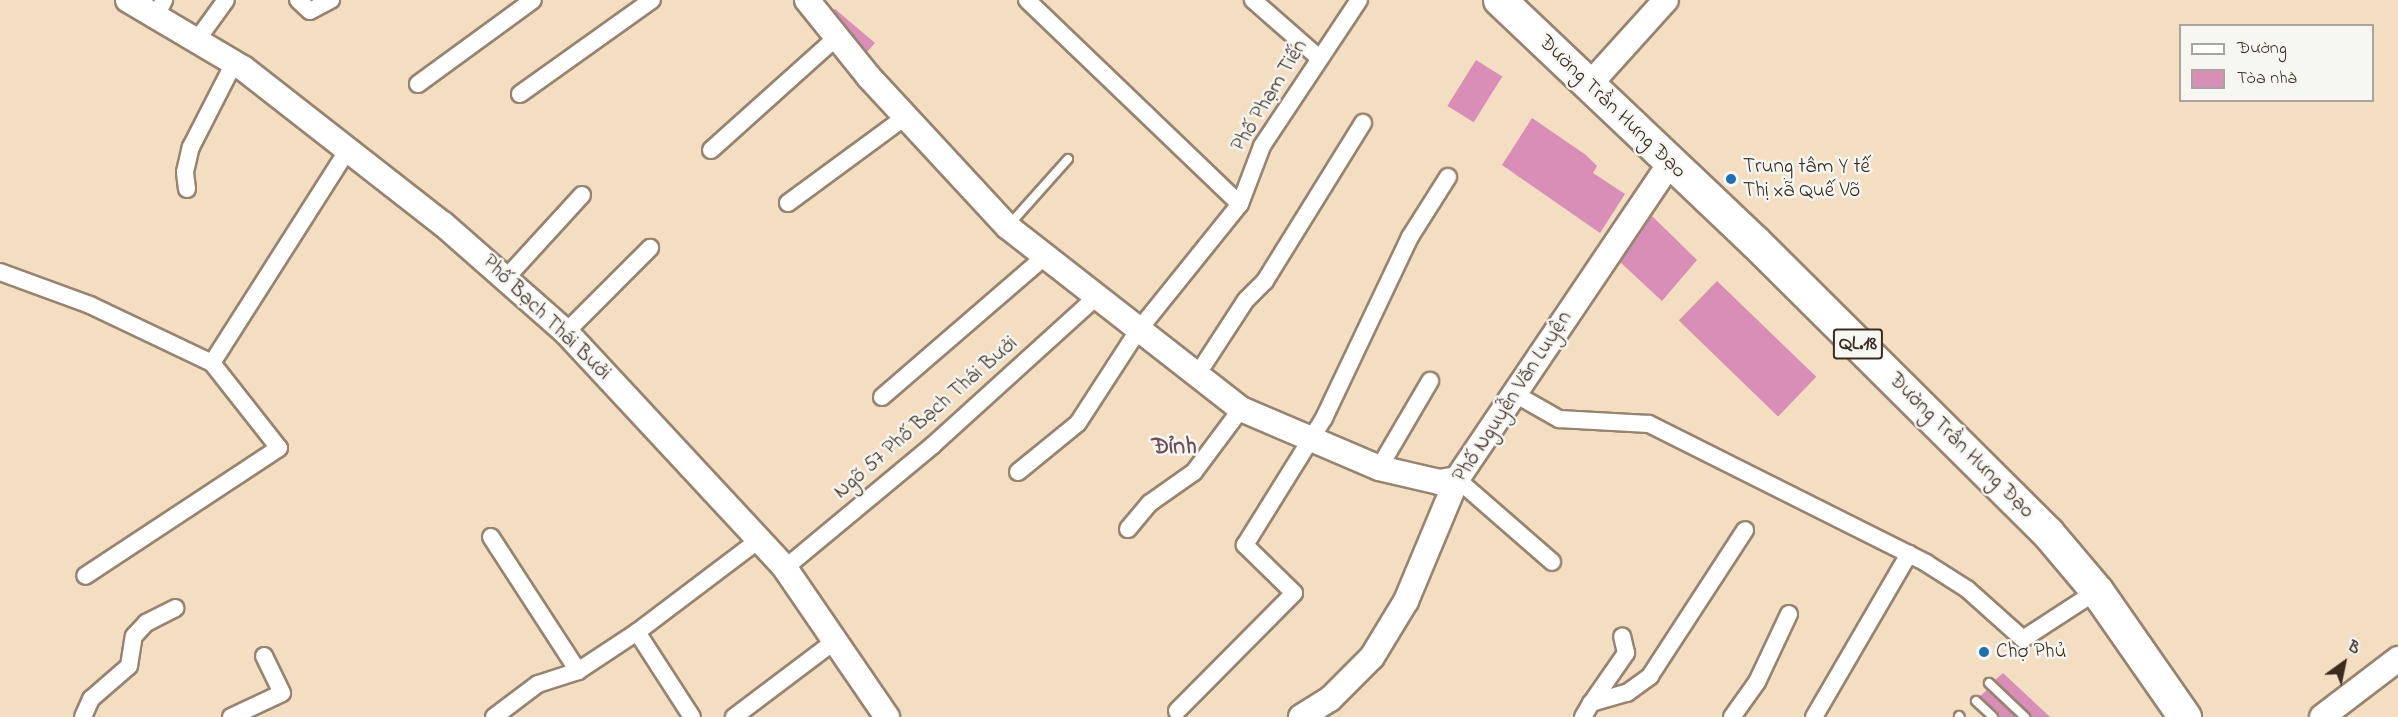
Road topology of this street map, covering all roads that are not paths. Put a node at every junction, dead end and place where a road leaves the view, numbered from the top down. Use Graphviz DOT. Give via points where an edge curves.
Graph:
graph roads {
  1 [pos="128,0"];
  2 [pos="226,0"];
  3 [pos="298,0"];
  4 [pos="331,0"];
  5 [pos="533,0"];
  6 [pos="652,0"];
  7 [pos="1026,0"];
  8 [pos="1253,0"];
  9 [pos="1359,0"];
  10 [pos="1500,0"];
  11 [pos="1666,0"];
  12 [pos="812,2"];
  13 [pos="160,8"];
  14 [pos="837,37"];
  15 [pos="197,40"];
  16 [pos="1318,57"];
  17 [pos="234,63"];
  18 [pos="418,84"];
  19 [pos="1590,84"];
  20 [pos="520,94"];
  21 [pos="905,117"];
  22 [pos="1363,123"];
  23 [pos="711,150"];
  24 [pos="346,153"];
  25 [pos="1068,159"];
  26 [pos="1670,163"];
  27 [pos="1448,177"];
  28 [pos="187,189"];
  29 [pos="582,195"];
  30 [pos="788,203"];
  31 [pos="1240,204"];
  32 [pos="1008,227"];
  33 [pos="650,248"];
  34 [pos="1043,258"];
  35 [pos="0,272"];
  36 [pos="507,277"];
  37 [pos="1094,299"];
  38 [pos="566,332"];
  39 [pos="1137,332"];
  40 [pos="212,363"];
  41 [pos="1199,372"];
  42 [pos="1430,381"];
  43 [pos="1515,394"];
  44 [pos="882,397"];
  45 [pos="1241,409"];
  46 [pos="1312,438"];
  47 [pos="1379,468"];
  48 [pos="1018,472"];
  49 [pos="1457,479"];
  50 [pos="1128,529"];
  51 [pos="1745,530"];
  52 [pos="491,537"];
  53 [pos="760,539"];
  54 [pos="1909,554"];
  55 [pos="1552,562"];
  56 [pos="785,568"];
  57 [pos="85,576"];
  58 [pos="2097,591"];
  59 [pos="175,608"];
  60 [pos="1789,614"];
  61 [pos="637,632"];
  62 [pos="1622,636"];
  63 [pos="836,640"];
  64 [pos="264,656"];
  65 [pos="2398,659"];
  66 [pos="578,671"];
  67 [pos="1989,683"];
  68 [pos="1976,701"];
  69 [pos="1176,710"];
  70 [pos="1587,710"];
  71 [pos="883,716"];
  72 [pos="83,717"];
  73 [pos="231,717"];
  74 [pos="494,717"];
  75 [pos="692,717"];
  76 [pos="734,717"];
  77 [pos="1301,717"];
  78 [pos="1732,717"];
  79 [pos="1814,717"];
  80 [pos="1994,717"];
  81 [pos="2025,717"];
  82 [pos="2186,717"];
  83 [pos="2322,717"];
  1 -- 13 [label="street, Phố Bạch Thái Bưởi"];
  2 -- 15 [label="street"];
  3 -- 4 [label="street" via="310,11"];
  5 -- 18 [label="street"];
  6 -- 20 [label="street"];
  7 -- 31 [label="street"];
  8 -- 16 [label="street"];
  9 -- 16 [label="street, Phố Phạm Tiến"];
  10 -- 19 [label="highway, Đường Trần Hưng Đạo / QL.18"];
  11 -- 19 [label="street"];
  12 -- 14 [label="street"];
  13 -- 15 [label="street, Phố Bạch Thái Bưởi"];
  14 -- 21 [label="street"];
  14 -- 23 [label="street"];
  15 -- 17 [label="street, Phố Bạch Thái Bưởi"];
  16 -- 31 [label="street, Phố Phạm Tiến" via="1262,146"];
  17 -- 24 [label="street, Phố Bạch Thái Bưởi"];
  17 -- 28 [label="street" via="191,147 185,172"];
  19 -- 26 [label="highway, Đường Trần Hưng Đạo / QL.18"];
  21 -- 30 [label="street"];
  21 -- 32 [label="street"];
  22 -- 41 [label="street" via="1264,281 1246,300"];
  24 -- 36 [label="street, Phố Bạch Thái Bưởi"];
  24 -- 40 [label="street"];
  25 -- 32 [label="lane"];
  26 -- 43 [label="street, Phố Nguyễn Văn Luyện"];
  26 -- 58 [label="highway, Đường Trần Hưng Đạo / QL.18" via="1986,469"];
  27 -- 46 [label="street" via="1410,237"];
  29 -- 36 [label="street"];
  31 -- 39 [label="street, Phố Phạm Tiến"];
  32 -- 34 [label="street"];
  33 -- 38 [label="street"];
  34 -- 37 [label="street"];
  34 -- 44 [label="street"];
  35 -- 40 [label="street" via="90,305"];
  36 -- 38 [label="street, Phố Bạch Thái Bưởi"];
  37 -- 39 [label="street"];
  37 -- 56 [label="street, Ngõ 57 Phố Bạch Thái Bưởi" via="933,445"];
  38 -- 53 [label="street, Phố Bạch Thái Bưởi"];
  39 -- 41 [label="street"];
  39 -- 48 [label="street, Phố Phạm Tiến" via="1078,423"];
  40 -- 57 [label="street" via="279,450"];
  41 -- 45 [label="street"];
  42 -- 47 [label="street"];
  43 -- 49 [label="street, Phố Nguyễn Văn Luyện"];
  43 -- 54 [label="street" via="1559,419 1649,424"];
  45 -- 46 [label="street"];
  45 -- 50 [label="street" via="1194,472 1150,502"];
  46 -- 47 [label="street"];
  46 -- 69 [label="street" via="1245,545 1294,593"];
  47 -- 49 [label="street" via="1439,482"];
  49 -- 55 [label="street"];
  49 -- 77 [label="street, Phố Nguyễn Văn Luyện" via="1406,601 1372,657 1330,699"];
  51 -- 70 [label="street" via="1650,676 1627,693"];
  52 -- 66 [label="street"];
  53 -- 56 [label="street, Phố Bạch Thái Bưởi"];
  53 -- 61 [label="street"];
  54 -- 58 [label="street" via="1967,589 2023,639"];
  54 -- 79 [label="street"];
  56 -- 63 [label="street, Phố Bạch Thái Bưởi"];
  58 -- 82 [label="highway, Đường Trần Hưng Đạo / QL.18"];
  59 -- 72 [label="street" via="146,623 135,636 129,666 91,699"];
  60 -- 78 [label="street" via="1757,682"];
  61 -- 66 [label="street"];
  61 -- 75 [label="street"];
  62 -- 70 [label="street" via="1626,653"];
  63 -- 71 [label="street, Phố Bạch Thái Bưởi"];
  63 -- 76 [label="street"];
  64 -- 73 [label="street" via="282,693"];
  65 -- 83 [label="street"];
  66 -- 74 [label="street" via="538,684"];
  67 -- 81 [label="lane"];
  68 -- 80 [label="lane"];
}
